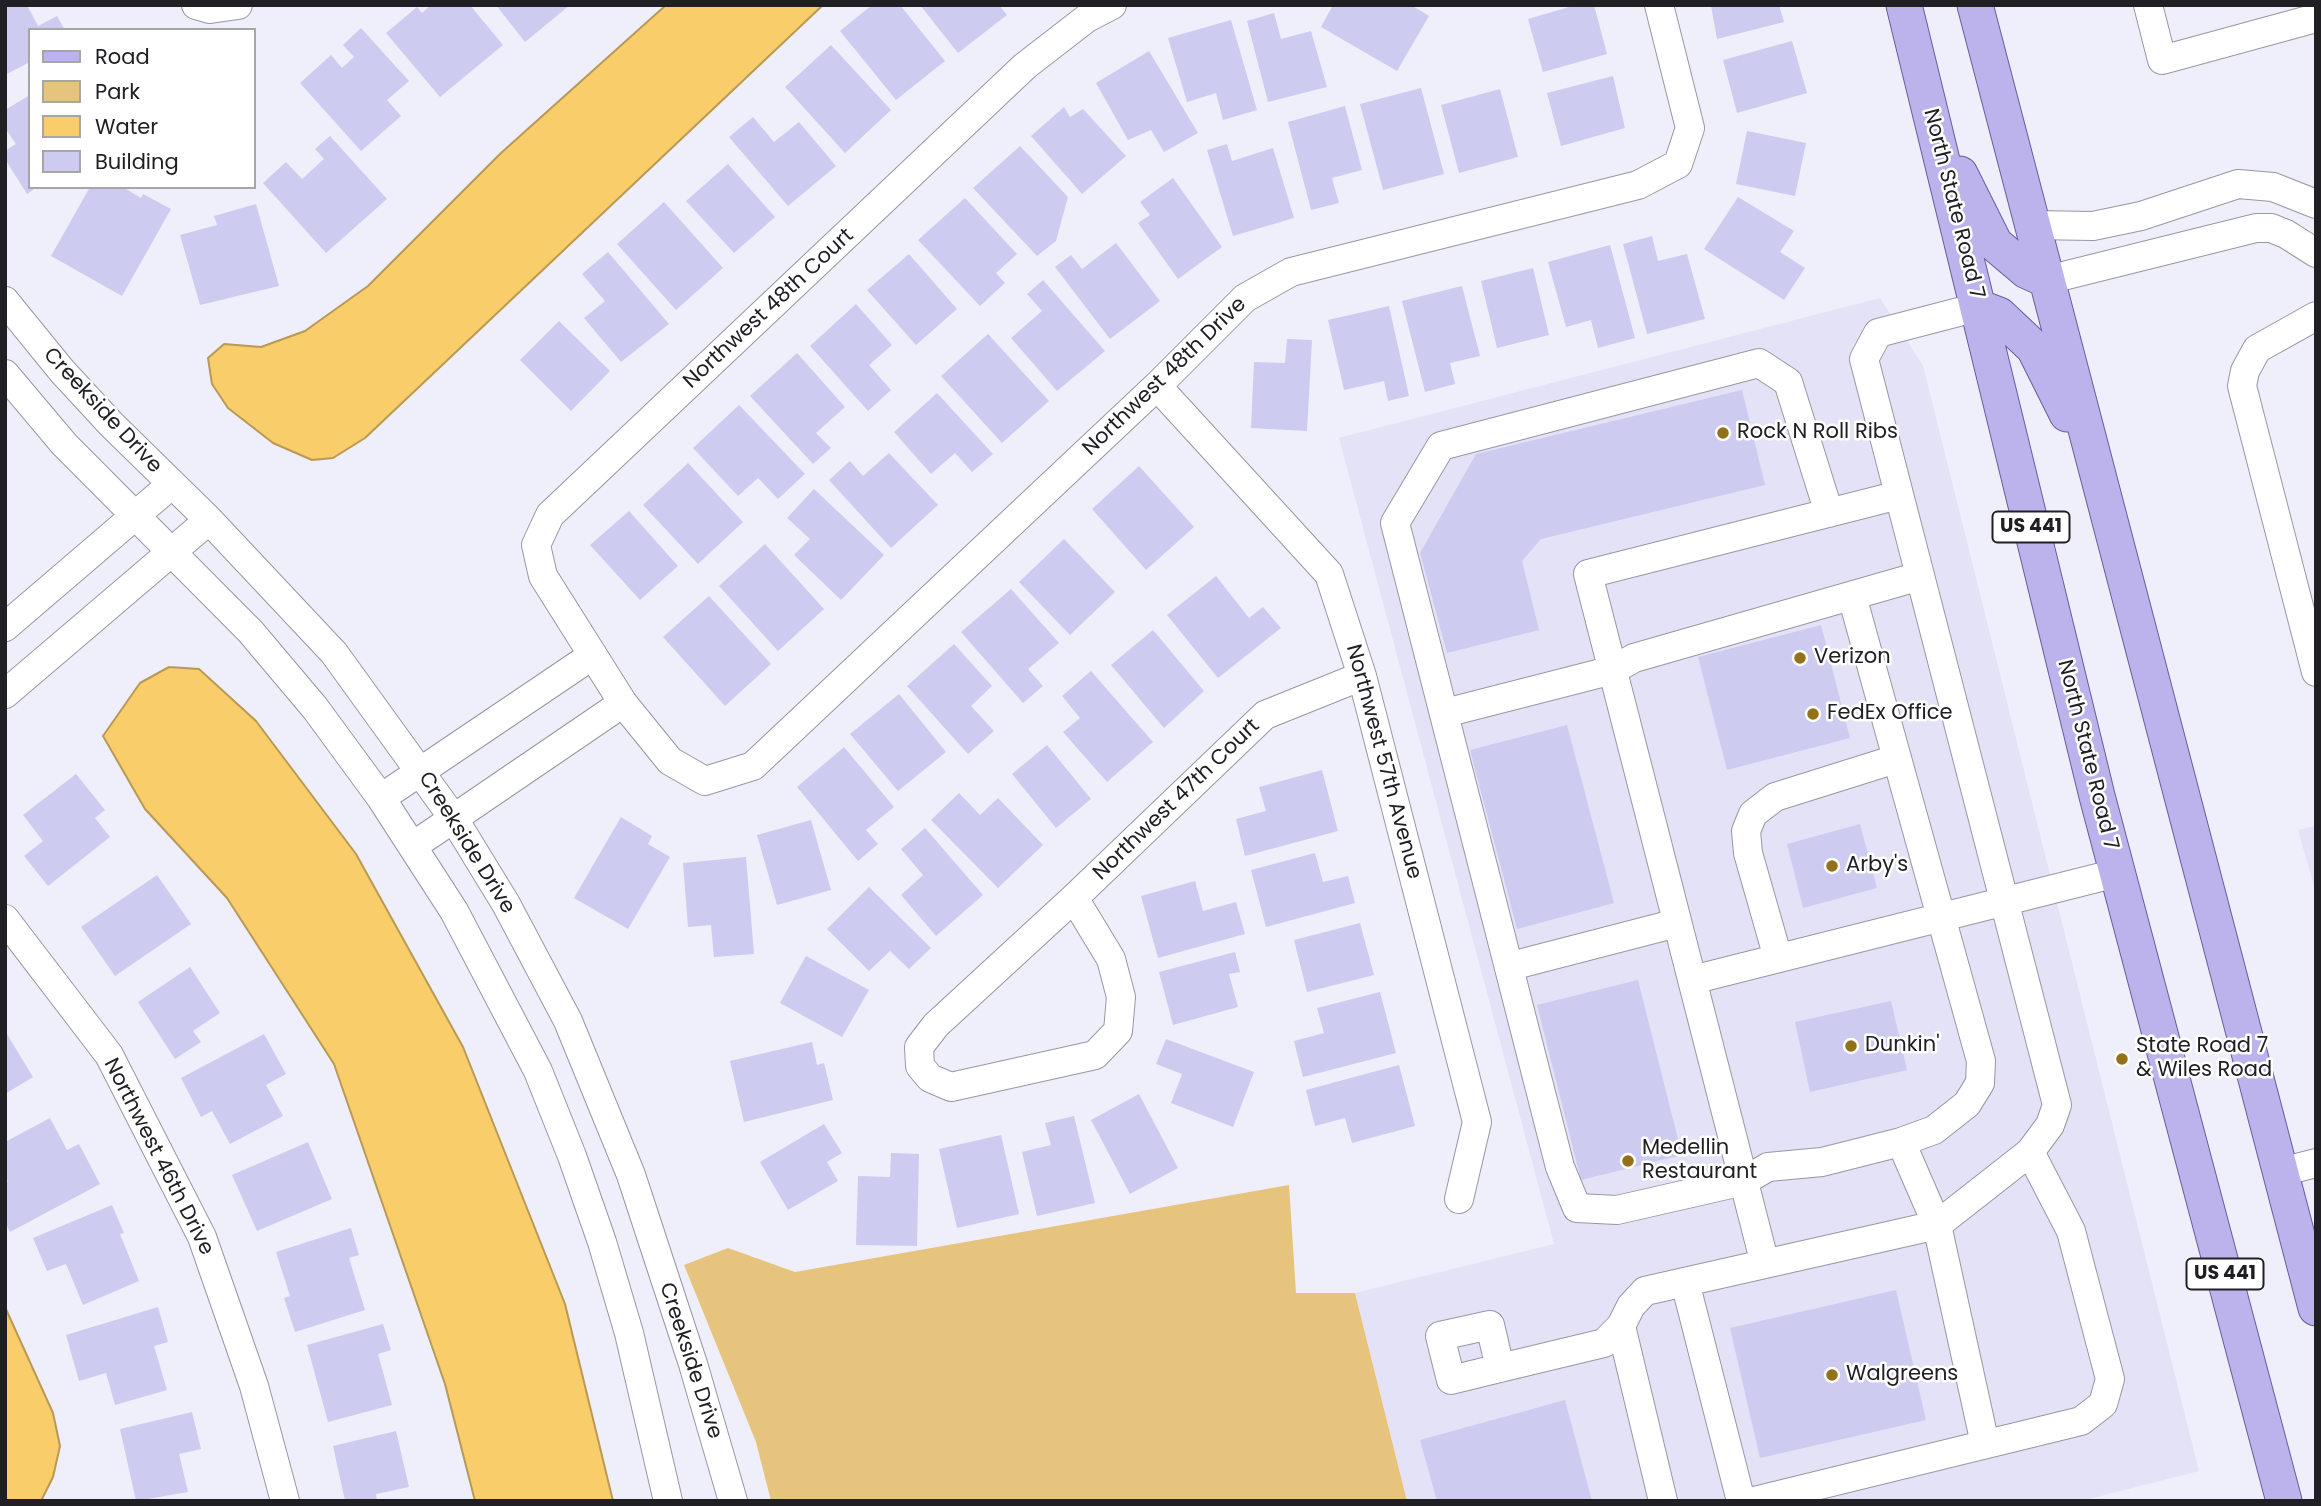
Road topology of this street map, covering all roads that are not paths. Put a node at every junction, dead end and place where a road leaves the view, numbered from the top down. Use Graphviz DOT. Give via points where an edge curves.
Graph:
graph roads {
  1 [pos="238,5"];
  2 [pos="1112,5"];
  3 [pos="1659,5"];
  4 [pos="1904,5"];
  5 [pos="1975,5"];
  6 [pos="2148,5"];
  7 [pos="205,15"];
  8 [pos="2316,18"];
  9 [pos="1931,118"];
  10 [pos="2273,187"];
  11 [pos="2316,204"];
  12 [pos="2033,225"];
  13 [pos="2256,228"];
  14 [pos="2316,253"];
  15 [pos="2047,280"];
  16 [pos="5,301"];
  17 [pos="1978,307"];
  18 [pos="2316,316"];
  19 [pos="5,374"];
  20 [pos="1157,386"];
  21 [pos="2098,477"];
  22 [pos="172,484"];
  23 [pos="1899,495"];
  24 [pos="1829,513"];
  25 [pos="133,515"];
  26 [pos="209,520"];
  27 [pos="172,551"];
  28 [pos="1920,576"];
  29 [pos="1852,596"];
  30 [pos="5,627"];
  31 [pos="593,655"];
  32 [pos="1613,670"];
  33 [pos="2316,672"];
  34 [pos="1362,676"];
  35 [pos="5,694"];
  36 [pos="623,703"];
  37 [pos="1445,713"];
  38 [pos="1896,759"];
  39 [pos="421,772"];
  40 [pos="381,798"];
  41 [pos="454,819"];
  42 [pos="413,846"];
  43 [pos="2117,873"];
  44 [pos="1074,898"];
  45 [pos="2004,901"];
  46 [pos="1939,918"];
  47 [pos="5,919"];
  48 [pos="1677,923"];
  49 [pos="1778,958"];
  50 [pos="1511,966"];
  51 [pos="1692,980"];
  52 [pos="1901,1142"];
  53 [pos="2030,1152"];
  54 [pos="2316,1163"];
  55 [pos="2281,1172"];
  56 [pos="1744,1181"];
  57 [pos="1459,1199"];
  58 [pos="1937,1225"];
  59 [pos="1765,1264"];
  60 [pos="1685,1282"];
  61 [pos="2316,1308"];
  62 [pos="1621,1326"];
  63 [pos="1500,1368"];
  64 [pos="1985,1444"];
  65 [pos="285,1501"];
  66 [pos="668,1501"];
  67 [pos="733,1501"];
  68 [pos="1663,1501"];
  69 [pos="1741,1501"];
  70 [pos="1754,1501"];
  71 [pos="2284,1501"];
  1 -- 7 [label="street"];
  2 -- 31 [label="street, Northwest 48th Court" via="1087,18 1025,66 550,515 536,545 543,576"];
  3 -- 20 [label="street, Northwest 48th Drive" via="1690,128 1678,164 1638,185 1291,272 1245,298"];
  4 -- 9 [label="main road, North State Road 7 / US 441"];
  5 -- 12 [label="main road"];
  6 -- 8 [label="street" via="2162,60"];
  9 -- 15 [label="main road" via="1995,244 2027,271"];
  9 -- 17 [label="main road, North State Road 7 / US 441"];
  10 -- 11 [label="street"];
  10 -- 12 [label="street" via="2238,184 2141,216 2093,226"];
  10 -- 13 [label="street"];
  12 -- 15 [label="main road"];
  13 -- 14 [label="street" via="2286,234"];
  13 -- 15 [label="street"];
  15 -- 21 [label="main road"];
  16 -- 22 [label="street, Creekside Drive" via="70,380"];
  17 -- 21 [label="main road" via="1999,315 2034,348"];
  17 -- 23 [label="street" via="1878,333 1864,359"];
  17 -- 43 [label="main road, North State Road 7 / US 441"];
  18 -- 33 [label="street" via="2257,349 2242,386"];
  19 -- 25 [label="street"];
  20 -- 34 [label="street, Northwest 57th Avenue" via="1329,574"];
  20 -- 36 [label="street, Northwest 48th Drive" via="753,766 705,782 670,761"];
  21 -- 55 [label="main road"];
  22 -- 25 [label="street"];
  22 -- 26 [label="street, Creekside Drive"];
  23 -- 24 [label="street"];
  23 -- 28 [label="street"];
  24 -- 32 [label="street" via="1588,574"];
  24 -- 37 [label="street" via="1788,382 1759,363 1441,446 1395,523"];
  25 -- 27 [label="street"];
  25 -- 30 [label="street"];
  26 -- 27 [label="street"];
  26 -- 39 [label="street, Creekside Drive" via="334,653"];
  27 -- 35 [label="street"];
  27 -- 40 [label="street" via="315,708"];
  28 -- 29 [label="street"];
  28 -- 45 [label="street"];
  29 -- 32 [label="street" via="1634,658"];
  29 -- 38 [label="street"];
  31 -- 36 [label="street, Northwest 48th Drive"];
  31 -- 39 [label="street"];
  32 -- 37 [label="street"];
  32 -- 48 [label="street"];
  34 -- 44 [label="street, Northwest 47th Court" via="1265,715"];
  34 -- 57 [label="street, Northwest 57th Avenue" via="1477,1122"];
  36 -- 41 [label="street"];
  37 -- 50 [label="street"];
  38 -- 46 [label="street"];
  38 -- 49 [label="street" via="1775,797 1753,814 1746,831 1748,853"];
  39 -- 40 [label="street"];
  39 -- 41 [label="street, Creekside Drive"];
  40 -- 42 [label="street"];
  41 -- 42 [label="street"];
  41 -- 67 [label="street, Creekside Drive" via="506,904 596,1084 694,1364"];
  42 -- 66 [label="street" via="499,994 538,1071 572,1157 629,1333"];
  43 -- 45 [label="street"];
  43 -- 71 [label="main road, North State Road 7 / US 441"];
  44 -- 44 [label="street, Northwest 47th Court" via="936,1025 919,1047 920,1066 930,1077 951,1087 1095,1055 1118,1031 1121,997 1111,959"];
  45 -- 46 [label="street"];
  45 -- 53 [label="street" via="2057,1105 2050,1125"];
  46 -- 49 [label="street"];
  46 -- 52 [label="street" via="1981,1061 1980,1083 1967,1104 1934,1130"];
  47 -- 65 [label="street, Northwest 46th Drive" via="109,1055 202,1237 254,1386"];
  48 -- 50 [label="street"];
  48 -- 51 [label="street"];
  49 -- 51 [label="street"];
  50 -- 56 [label="street" via="1560,1167 1577,1208 1617,1210"];
  51 -- 56 [label="street"];
  52 -- 56 [label="street" via="1822,1163 1768,1167"];
  52 -- 58 [label="street"];
  53 -- 58 [label="street"];
  53 -- 64 [label="street" via="2071,1231 2110,1379 2103,1404 2081,1421"];
  54 -- 55 [label="street"];
  55 -- 61 [label="main road"];
  56 -- 59 [label="street"];
  58 -- 59 [label="street"];
  58 -- 64 [label="street"];
  59 -- 60 [label="street"];
  60 -- 62 [label="street" via="1645,1291"];
  60 -- 69 [label="street"];
  62 -- 63 [label="street" via="1604,1343"];
  62 -- 68 [label="street"];
  64 -- 70 [label="street"];
}
